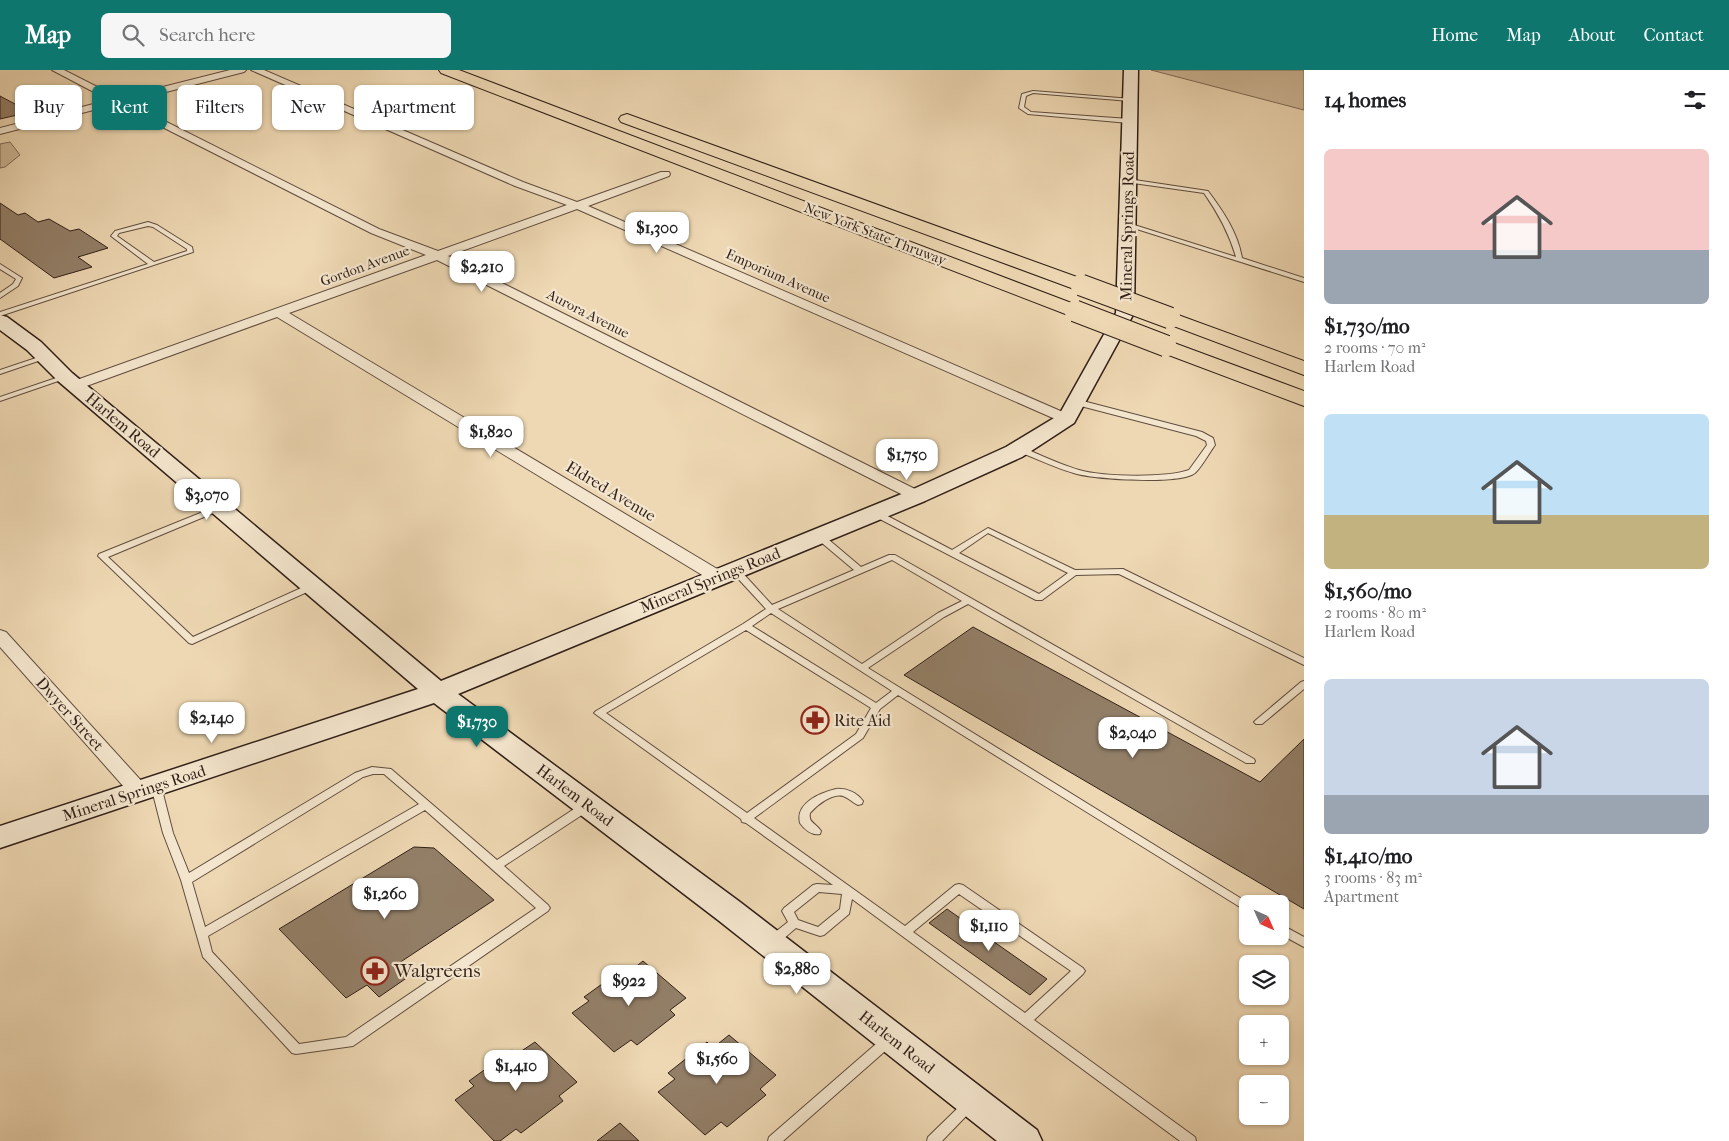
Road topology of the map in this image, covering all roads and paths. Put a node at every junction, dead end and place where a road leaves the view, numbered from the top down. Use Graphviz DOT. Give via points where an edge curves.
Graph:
graph roads {
  1 [pos="57,70"];
  2 [pos="240,70"];
  3 [pos="256,70"];
  4 [pos="446,70"];
  5 [pos="490,70"];
  6 [pos="1131,70"];
  7 [pos="518,80"];
  8 [pos="92,88"];
  9 [pos="167,89"];
  10 [pos="92,108"];
  11 [pos="1130,110"];
  12 [pos="612,114"];
  13 [pos="167,126"];
  14 [pos="0,131"];
  15 [pos="665,174"];
  16 [pos="1128,181"];
  17 [pos="579,206"];
  18 [pos="1126,224"];
  19 [pos="439,256"];
  20 [pos="1239,258"];
  21 [pos="153,264"];
  22 [pos="0,266"];
  23 [pos="1304,280"];
  24 [pos="0,296"];
  25 [pos="279,313"];
  26 [pos="0,314"];
  27 [pos="0,321"];
  28 [pos="45,357"];
  29 [pos="1304,368"];
  30 [pos="0,372"];
  31 [pos="71,381"];
  32 [pos="1304,398"];
  33 [pos="0,399"];
  34 [pos="1072,410"];
  35 [pos="1019,449"];
  36 [pos="917,496"];
  37 [pos="220,507"];
  38 [pos="875,513"];
  39 [pos="819,536"];
  40 [pos="952,553"];
  41 [pos="859,570"];
  42 [pos="727,573"];
  43 [pos="1074,573"];
  44 [pos="312,586"];
  45 [pos="968,601"];
  46 [pos="771,609"];
  47 [pos="746,626"];
  48 [pos="0,636"];
  49 [pos="1304,662"];
  50 [pos="863,667"];
  51 [pos="1304,684"];
  52 [pos="898,691"];
  53 [pos="438,692"];
  54 [pos="876,707"];
  55 [pos="1259,722"];
  56 [pos="1250,761"];
  57 [pos="147,788"];
  58 [pos="858,801"];
  59 [pos="426,805"];
  60 [pos="588,805"];
  61 [pos="746,819"];
  62 [pos="816,831"];
  63 [pos="0,837"];
  64 [pos="497,866"];
  65 [pos="186,880"];
  66 [pos="848,890"];
  67 [pos="1239,902"];
  68 [pos="905,932"];
  69 [pos="782,933"];
  70 [pos="202,934"];
  71 [pos="1289,934"];
  72 [pos="1304,943"];
  73 [pos="1025,1021"];
  74 [pos="891,1038"];
  75 [pos="973,1102"];
  76 [pos="774,1141"];
  77 [pos="933,1141"];
  78 [pos="1024,1141"];
  79 [pos="1190,1141"];
  1 -- 8 [label="street, Aurora Avenue"];
  2 -- 9 [label="street"];
  3 -- 17 [label="street, Emporium Avenue" via="519,184"];
  4 -- 32 [label="highway, New York State Thruway, bridge"];
  5 -- 7 [label="highway"];
  6 -- 11 [label="street, Mineral Springs Road"];
  10 -- 14 [label="street"];
  11 -- 11 [label="lane" via="1033,92 1024,95 1021,108 1030,113"];
  11 -- 16 [label="street, Mineral Springs Road"];
  12 -- 29 [label="highway, New York State Thruway, bridge"];
  13 -- 19 [label="street, Aurora Avenue" via="375,232"];
  15 -- 17 [label="street, Gordon Avenue"];
  16 -- 18 [label="street, Mineral Springs Road"];
  16 -- 20 [label="lane" via="1206,192 1225,219 1235,239"];
  17 -- 19 [label="street, Gordon Avenue"];
  17 -- 34 [label="street, Emporium Avenue"];
  18 -- 20 [label="lane"];
  18 -- 34 [label="street, Mineral Springs Road" via="1125,313"];
  19 -- 25 [label="street, Gordon Avenue"];
  19 -- 36 [label="street, Aurora Avenue"];
  20 -- 23 [label="lane"];
  21 -- 21 [label="lane" via="190,252 190,248 148,224 117,232 114,236"];
  21 -- 26 [label="lane"];
  22 -- 24 [label="lane" via="19,278 16,285"];
  25 -- 31 [label="street, Gordon Avenue"];
  25 -- 42 [label="street, Eldred Avenue"];
  27 -- 28 [label="street, Harlem Road"];
  28 -- 30 [label="lane"];
  28 -- 31 [label="street, Harlem Road"];
  31 -- 33 [label="lane"];
  31 -- 37 [label="street, Harlem Road"];
  34 -- 35 [label="street, Mineral Springs Road"];
  34 -- 35 [label="lane" via="1199,434 1210,440 1211,445 1192,472 1167,477 1092,475"];
  35 -- 36 [label="street, Mineral Springs Road"];
  36 -- 38 [label="street, Mineral Springs Road"];
  37 -- 44 [label="street, Harlem Road"];
  37 -- 44 [label="lane" via="102,556 192,641"];
  38 -- 39 [label="street, Mineral Springs Road"];
  38 -- 40 [label="lane"];
  39 -- 41 [label="lane"];
  39 -- 42 [label="street, Mineral Springs Road"];
  40 -- 43 [label="lane" via="988,530"];
  40 -- 43 [label="lane" via="1039,598"];
  41 -- 45 [label="lane" via="892,557"];
  41 -- 46 [label="lane"];
  42 -- 46 [label="lane"];
  42 -- 53 [label="street, Mineral Springs Road"];
  43 -- 49 [label="lane" via="1120,571"];
  44 -- 53 [label="street, Harlem Road"];
  45 -- 50 [label="lane" via="941,615"];
  45 -- 56 [label="lane"];
  46 -- 47 [label="lane"];
  46 -- 50 [label="lane"];
  47 -- 54 [label="lane"];
  47 -- 61 [label="lane" via="599,713"];
  48 -- 57 [label="street, Dwyer Street"];
  50 -- 52 [label="lane"];
  51 -- 55 [label="lane"];
  52 -- 54 [label="lane"];
  52 -- 67 [label="lane"];
  53 -- 57 [label="street, Mineral Springs Road"];
  53 -- 60 [label="street, Harlem Road"];
  54 -- 61 [label="lane" via="860,736"];
  57 -- 63 [label="street, Mineral Springs Road"];
  57 -- 65 [label="lane"];
  58 -- 62 [label="lane" via="847,793 829,793 806,810 803,816 805,823"];
  59 -- 64 [label="lane"];
  59 -- 65 [label="lane" via="387,771 372,770"];
  59 -- 70 [label="lane"];
  60 -- 64 [label="lane"];
  60 -- 69 [label="street, Harlem Road"];
  61 -- 66 [label="lane"];
  64 -- 70 [label="lane" via="544,908 349,1042 296,1050 207,954"];
  65 -- 70 [label="lane"];
  66 -- 68 [label="lane"];
  66 -- 69 [label="lane" via="817,888 788,911"];
  66 -- 69 [label="lane" via="845,912 820,932"];
  68 -- 73 [label="lane"];
  68 -- 73 [label="lane" via="959,888 1079,971"];
  69 -- 74 [label="street, Harlem Road"];
  71 -- 72 [label="lane"];
  73 -- 79 [label="lane"];
  74 -- 75 [label="street, Harlem Road"];
  74 -- 76 [label="lane"];
  75 -- 77 [label="lane"];
  75 -- 78 [label="street, Harlem Road"];
}
